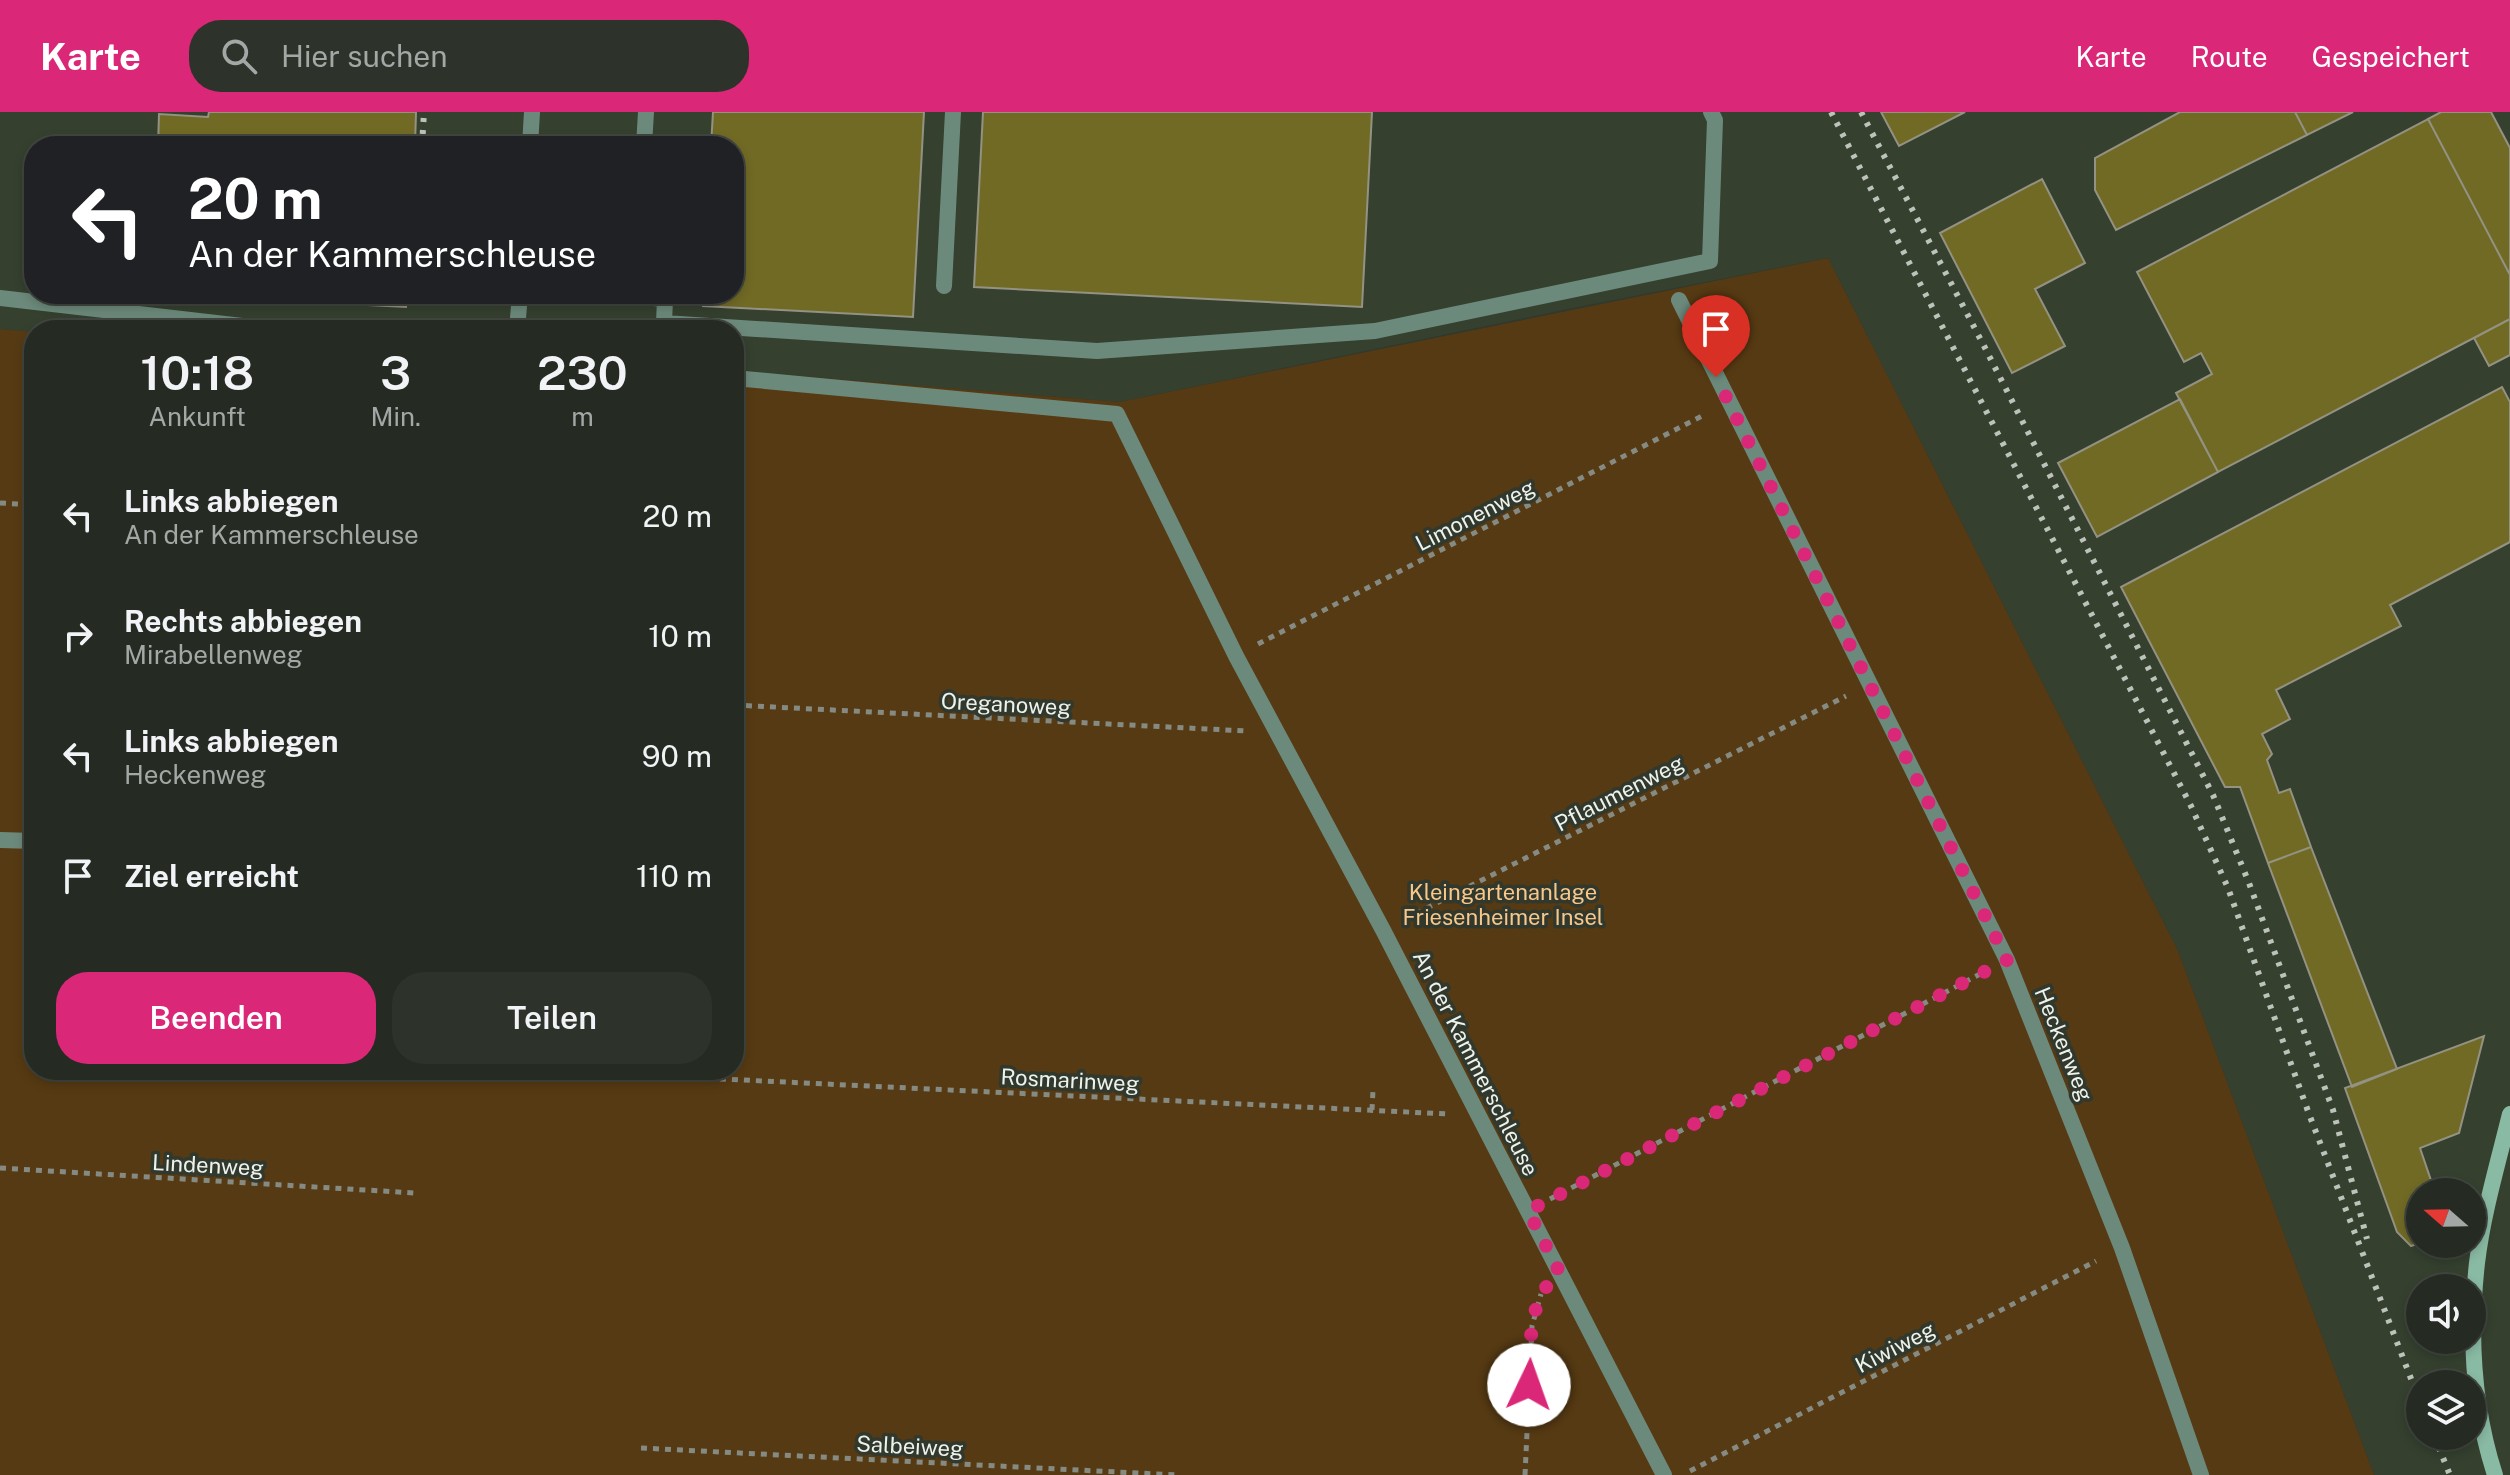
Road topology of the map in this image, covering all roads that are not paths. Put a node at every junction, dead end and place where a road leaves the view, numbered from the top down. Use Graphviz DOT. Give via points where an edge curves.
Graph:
graph roads {
  1 [pos="532,112"];
  2 [pos="646,112"];
  3 [pos="953,112"];
  4 [pos="1711,112"];
  5 [pos="531,136"];
  6 [pos="645,136"];
  7 [pos="944,286"];
  8 [pos="0,298"];
  9 [pos="1679,300"];
  10 [pos="24,301"];
  11 [pos="52,304"];
  12 [pos="190,320"];
  13 [pos="744,328"];
  14 [pos="744,379"];
  15 [pos="0,840"];
  16 [pos="24,841"];
  17 [pos="2510,1114"];
  18 [pos="1664,1475"];
  19 [pos="2201,1475"];
  20 [pos="2495,1475"];
  1 -- 5 [label="street"];
  2 -- 6 [label="street"];
  3 -- 7 [label="street"];
  4 -- 13 [label="street" via="1715,120 1710,261 1375,331 1097,351"];
  8 -- 10 [label="street"];
  9 -- 19 [label="street, Heckenweg" via="2007,960 2122,1248"];
  11 -- 12 [label="street"];
  14 -- 18 [label="street, An der Kammerschleuse" via="1117,414 1236,656"];
  15 -- 16 [label="street"];
  17 -- 20 [label="street" via="2477,1261 2474,1304 2476,1385"];
}
